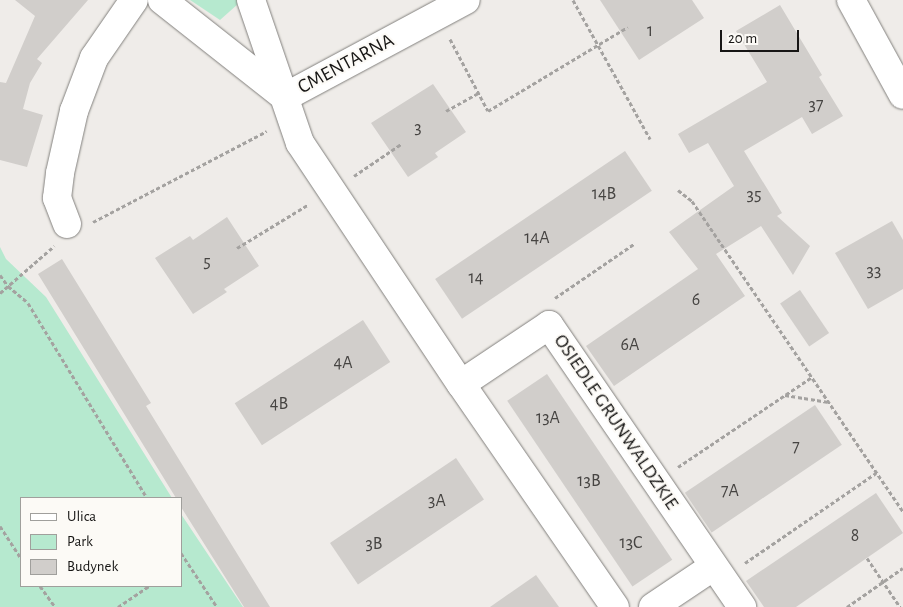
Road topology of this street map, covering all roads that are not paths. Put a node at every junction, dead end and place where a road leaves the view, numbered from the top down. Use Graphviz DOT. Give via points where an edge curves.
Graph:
graph roads {
  1 [pos="134,0"];
  2 [pos="162,0"];
  3 [pos="251,0"];
  4 [pos="466,0"];
  5 [pos="852,0"];
  6 [pos="903,95"];
  7 [pos="287,108"];
  8 [pos="73,229"];
  9 [pos="461,384"];
  10 [pos="718,572"];
  11 [pos="615,607"];
  12 [pos="653,607"];
  13 [pos="742,607"];
  1 -- 8 [label="street" via="94,58 74,111 57,198"];
  2 -- 7 [label="street, CMENTARNA"];
  3 -- 7 [label="street"];
  4 -- 7 [label="street, CMENTARNA"];
  5 -- 6 [label="street"];
  7 -- 9 [label="street" via="300,143 342,183"];
  9 -- 10 [label="street, OSIEDLE GRUNWALDZKIE" via="549,325"];
  9 -- 11 [label="street"];
  10 -- 12 [label="street"];
  10 -- 13 [label="street, OSIEDLE GRUNWALDZKIE"];
}
